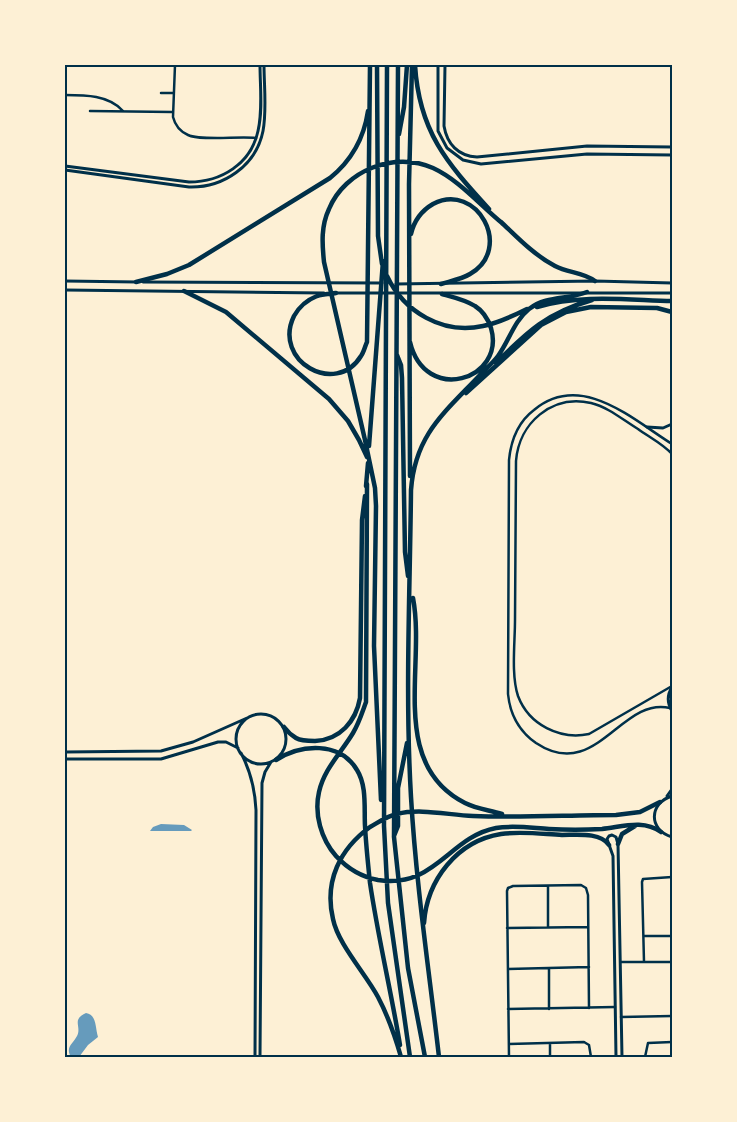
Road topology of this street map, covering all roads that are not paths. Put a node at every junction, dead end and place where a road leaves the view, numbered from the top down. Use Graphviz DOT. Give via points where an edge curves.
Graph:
graph roads {
  1 [pos="175,65"];
  2 [pos="260,65"];
  3 [pos="264,65"];
  4 [pos="370,65"];
  5 [pos="377,65"];
  6 [pos="387,65"];
  7 [pos="398,65"];
  8 [pos="407,65"];
  9 [pos="413,65"];
  10 [pos="438,65"];
  11 [pos="445,65"];
  12 [pos="370,92"];
  13 [pos="161,93"];
  14 [pos="174,93"];
  15 [pos="65,95"];
  16 [pos="90,112"];
  17 [pos="123,112"];
  18 [pos="172,112"];
  19 [pos="256,138"];
  20 [pos="397,143"];
  21 [pos="672,147"];
  22 [pos="547,150"];
  23 [pos="672,155"];
  24 [pos="548,158"];
  25 [pos="65,166"];
  26 [pos="65,170"];
  27 [pos="502,223"];
  28 [pos="386,228"];
  29 [pos="409,246"];
  30 [pos="65,281"];
  31 [pos="595,281"];
  32 [pos="136,282"];
  33 [pos="672,283"];
  34 [pos="441,284"];
  35 [pos="65,290"];
  36 [pos="184,291"];
  37 [pos="587,292"];
  38 [pos="336,293"];
  39 [pos="672,293"];
  40 [pos="442,294"];
  41 [pos="596,299"];
  42 [pos="672,301"];
  43 [pos="672,312"];
  44 [pos="408,333"];
  45 [pos="396,353"];
  46 [pos="470,386"];
  47 [pos="455,401"];
  48 [pos="409,407"];
  49 [pos="672,424"];
  50 [pos="647,427"];
  51 [pos="405,444"];
  52 [pos="672,444"];
  53 [pos="672,454"];
  54 [pos="372,472"];
  55 [pos="366,484"];
  56 [pos="411,490"];
  57 [pos="672,687"];
  58 [pos="671,709"];
  59 [pos="247,718"];
  60 [pos="284,727"];
  61 [pos="409,727"];
  62 [pos="238,748"];
  63 [pos="65,752"];
  64 [pos="241,754"];
  65 [pos="65,759"];
  66 [pos="273,761"];
  67 [pos="672,788"];
  68 [pos="672,796"];
  69 [pos="666,798"];
  70 [pos="660,802"];
  71 [pos="508,816"];
  72 [pos="639,824"];
  73 [pos="384,826"];
  74 [pos="585,830"];
  75 [pos="661,832"];
  76 [pos="551,834"];
  77 [pos="394,837"];
  78 [pos="672,837"];
  79 [pos="618,844"];
  80 [pos="609,845"];
  81 [pos="672,878"];
  82 [pos="548,886"];
  83 [pos="548,927"];
  84 [pos="588,927"];
  85 [pos="507,928"];
  86 [pos="424,936"];
  87 [pos="644,936"];
  88 [pos="672,936"];
  89 [pos="621,962"];
  90 [pos="644,962"];
  91 [pos="672,962"];
  92 [pos="589,967"];
  93 [pos="549,968"];
  94 [pos="508,969"];
  95 [pos="255,1004"];
  96 [pos="260,1004"];
  97 [pos="615,1007"];
  98 [pos="590,1008"];
  99 [pos="508,1009"];
  100 [pos="549,1009"];
  101 [pos="672,1016"];
  102 [pos="621,1017"];
  103 [pos="672,1042"];
  104 [pos="550,1043"];
  105 [pos="509,1044"];
  106 [pos="255,1057"];
  107 [pos="260,1057"];
  108 [pos="401,1057"];
  109 [pos="410,1057"];
  110 [pos="425,1057"];
  111 [pos="439,1057"];
  112 [pos="509,1057"];
  113 [pos="550,1057"];
  114 [pos="591,1057"];
  115 [pos="616,1057"];
  116 [pos="622,1057"];
  117 [pos="645,1057"];
  1 -- 14 [label="street"];
  2 -- 19 [label="street" via="260,120"];
  3 -- 26 [label="street" via="264,121 260,139 250,159 229,178 208,186 189,187"];
  4 -- 12 [label="highway"];
  5 -- 41 [label="highway" via="378,236 381,259 390,284 398,295 415,312 442,325 457,328 492,324 527,309 552,303"];
  6 -- 28 [label="highway"];
  7 -- 20 [label="highway"];
  8 -- 20 [label="highway"];
  9 -- 27 [label="highway" via="426,122 439,147 457,175"];
  9 -- 29 [label="highway"];
  10 -- 24 [label="street" via="437,126 444,144 454,155 477,164"];
  11 -- 22 [label="street" via="444,126 455,149 466,156 477,157"];
  12 -- 32 [label="highway" via="366,123 359,143 341,169 330,178 189,264"];
  12 -- 38 [label="highway" via="367,342 362,356 354,365 342,372 327,374 304,365 294,354 289,338 291,323 306,302 317,296"];
  13 -- 14 [label="street"];
  14 -- 18 [label="street"];
  15 -- 17 [label="street" via="109,100"];
  16 -- 17 [label="street"];
  17 -- 18 [label="street"];
  18 -- 19 [label="street" via="178,128 187,134"];
  19 -- 25 [label="street" via="240,163 208,181 177,182"];
  20 -- 45 [label="highway"];
  21 -- 22 [label="street" via="592,146"];
  21 -- 23 [label="street"];
  22 -- 24 [label="street"];
  23 -- 24 [label="street" via="592,154"];
  27 -- 31 [label="highway" via="539,257"];
  27 -- 54 [label="highway" via="444,174 406,161 381,165 358,175 338,193 329,208 322,237 324,262"];
  28 -- 55 [label="highway"];
  28 -- 73 [label="highway"];
  29 -- 34 [label="highway" via="416,220 435,203 461,201 482,216 489,231 487,257 469,275"];
  29 -- 44 [label="highway"];
  30 -- 32 [label="street"];
  31 -- 33 [label="street"];
  31 -- 34 [label="street"];
  32 -- 34 [label="street"];
  35 -- 36 [label="street"];
  36 -- 38 [label="street"];
  36 -- 54 [label="highway" via="221,309 250,331 339,410 359,440"];
  37 -- 39 [label="street"];
  37 -- 40 [label="street"];
  37 -- 46 [label="highway" via="546,300 529,309 517,323 499,356"];
  38 -- 40 [label="street"];
  40 -- 44 [label="highway" via="476,306 489,323 492,342 480,368 463,378 435,376 415,358"];
  41 -- 42 [label="highway"];
  41 -- 46 [label="highway" via="546,318"];
  43 -- 47 [label="highway" via="657,308 591,307 566,312 541,325 474,388"];
  44 -- 48 [label="highway"];
  45 -- 51 [label="highway" via="402,371"];
  45 -- 77 [label="highway"];
  46 -- 47 [label="highway"];
  47 -- 56 [label="highway" via="423,442 413,471"];
  48 -- 51 [label="highway"];
  48 -- 56 [label="highway"];
  49 -- 50 [label="street"];
  50 -- 52 [label="street"];
  50 -- 58 [label="street" via="601,400 575,395 545,402 532,411 519,427 509,460 508,694 511,711 525,733 538,744 561,752 577,752 592,747 650,707"];
  51 -- 71 [label="highway" via="406,552 417,630 415,722 421,754 438,782 464,802"];
  53 -- 57 [label="street" via="608,410 582,402 548,408 527,427 518,446 516,461 515,684 529,715 551,731 576,736 589,734"];
  54 -- 73 [label="highway" via="376,506 374,646"];
  55 -- 60 [label="highway" via="362,520 360,698 356,712 344,729 320,740 297,739"];
  55 -- 74 [label="highway" via="366,702 360,720 328,769 319,792 319,821 330,849 360,875 395,881 422,874 473,837 496,828"];
  56 -- 61 [label="highway"];
  57 -- 58 [label="street" via="668,696"];
  59 -- 60 [label="street" via="268,714"];
  59 -- 62 [label="street" via="239,728"];
  59 -- 63 [label="street" via="192,742 161,751"];
  60 -- 66 [label="street" via="286,745"];
  61 -- 77 [label="highway" via="398,788 398,829"];
  61 -- 86 [label="highway" via="413,830"];
  62 -- 64 [label="street"];
  62 -- 65 [label="street" via="218,742 161,759"];
  64 -- 66 [label="street" via="254,763"];
  64 -- 95 [label="street" via="253,781 256,810"];
  66 -- 96 [label="street" via="264,772 262,783"];
  66 -- 108 [label="highway" via="304,748 324,748 343,755 361,777 370,883"];
  67 -- 69 [label="street"];
  68 -- 69 [label="street"];
  69 -- 70 [label="street"];
  70 -- 71 [label="highway" via="640,812 624,815"];
  70 -- 75 [label="street" via="656,807 655,820"];
  71 -- 108 [label="highway" via="398,813 358,836 341,857 330,889 333,921 377,996"];
  72 -- 74 [label="highway"];
  72 -- 75 [label="highway"];
  72 -- 79 [label="highway" via="625,832"];
  73 -- 109 [label="highway" via="388,903"];
  74 -- 76 [label="highway"];
  75 -- 78 [label="street"];
  76 -- 80 [label="highway" via="597,837"];
  76 -- 86 [label="highway" via="500,834 480,840 461,852 434,884 425,910"];
  77 -- 110 [label="highway" via="408,968"];
  79 -- 80 [label="street" via="616,837 611,835 607,839"];
  79 -- 89 [label="street"];
  80 -- 97 [label="street" via="613,856"];
  81 -- 87 [label="street" via="643,879"];
  82 -- 83 [label="street"];
  82 -- 84 [label="street" via="581,885 586,888"];
  82 -- 85 [label="street" via="508,888"];
  83 -- 84 [label="street"];
  83 -- 85 [label="street"];
  84 -- 92 [label="street"];
  85 -- 94 [label="street"];
  86 -- 111 [label="highway"];
  87 -- 88 [label="street"];
  87 -- 90 [label="street"];
  89 -- 90 [label="street"];
  89 -- 102 [label="street"];
  90 -- 91 [label="street"];
  92 -- 93 [label="street"];
  92 -- 98 [label="street"];
  93 -- 94 [label="street"];
  93 -- 100 [label="street"];
  94 -- 99 [label="street"];
  95 -- 96 [label="street"];
  95 -- 106 [label="street"];
  96 -- 107 [label="street"];
  97 -- 98 [label="street"];
  97 -- 115 [label="street"];
  98 -- 100 [label="street"];
  99 -- 100 [label="street"];
  99 -- 105 [label="street"];
  101 -- 102 [label="street"];
  102 -- 116 [label="street"];
  103 -- 117 [label="street" via="648,1043"];
  104 -- 105 [label="street"];
  104 -- 113 [label="street"];
  104 -- 114 [label="street" via="584,1042 589,1045"];
  105 -- 112 [label="street"];
}
